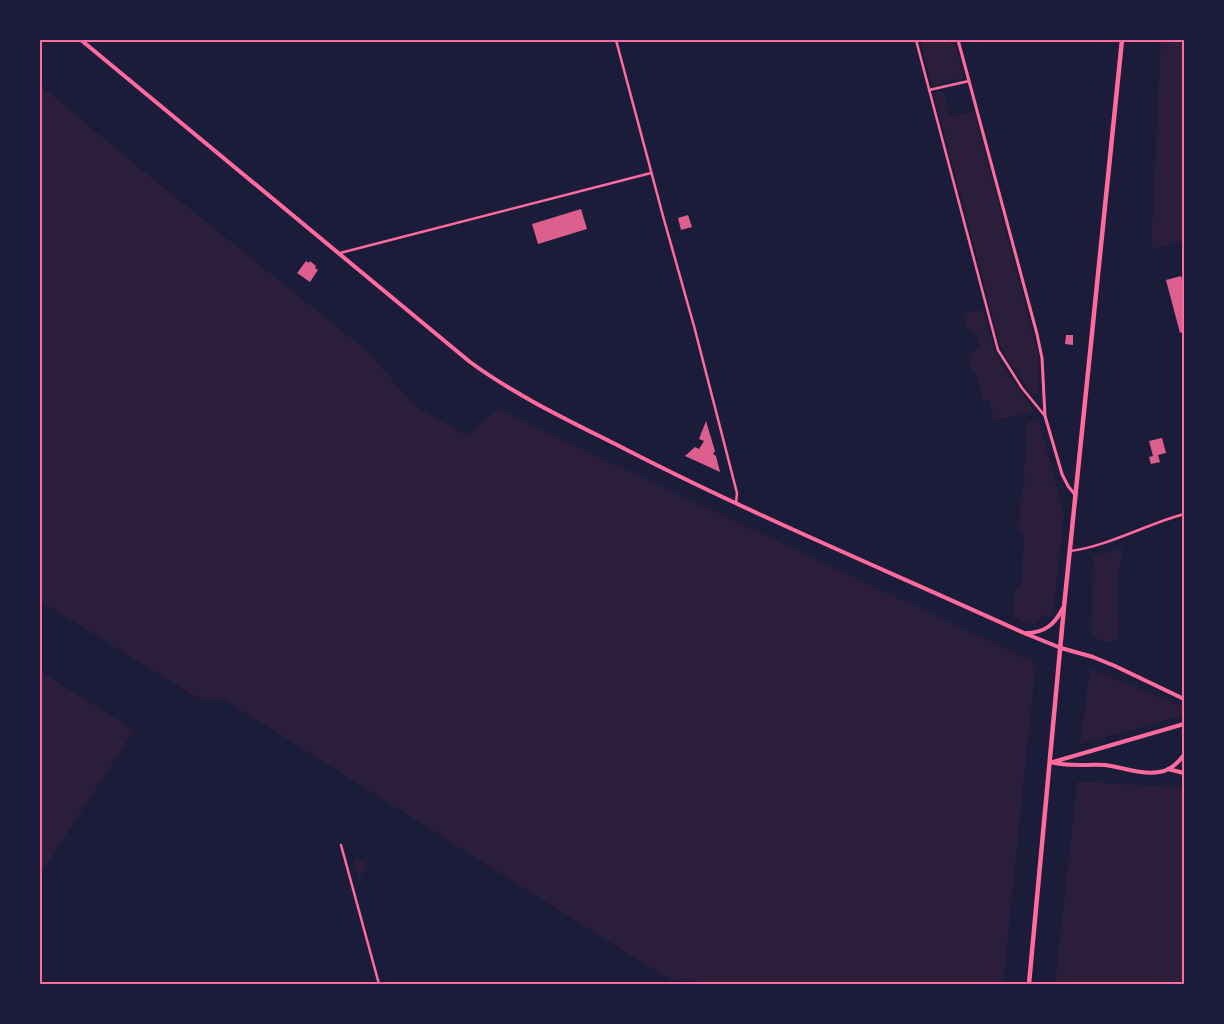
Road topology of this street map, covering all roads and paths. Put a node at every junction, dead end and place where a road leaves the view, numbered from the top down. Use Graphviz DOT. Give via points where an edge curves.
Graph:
graph roads {
  1 [pos="81,40"];
  2 [pos="616,40"];
  3 [pos="916,40"];
  4 [pos="958,40"];
  5 [pos="1122,40"];
  6 [pos="969,81"];
  7 [pos="929,90"];
  8 [pos="651,172"];
  9 [pos="340,253"];
  10 [pos="1045,416"];
  11 [pos="1076,496"];
  12 [pos="736,503"];
  13 [pos="1184,514"];
  14 [pos="1070,551"];
  15 [pos="1064,607"];
  16 [pos="1024,633"];
  17 [pos="1061,648"];
  18 [pos="1184,698"];
  19 [pos="1184,724"];
  20 [pos="1184,756"];
  21 [pos="1050,762"];
  22 [pos="1168,769"];
  23 [pos="1184,773"];
  24 [pos="341,844"];
  25 [pos="379,984"];
  26 [pos="1029,984"];
  1 -- 9 [label="main road"];
  2 -- 8 [label="street"];
  3 -- 7 [label="street"];
  4 -- 6 [label="street"];
  5 -- 11 [label="main road"];
  6 -- 7 [label="street"];
  6 -- 10 [label="street" via="1038,334"];
  7 -- 10 [label="street" via="998,350"];
  8 -- 9 [label="street"];
  8 -- 12 [label="street" via="709,382 737,493"];
  9 -- 12 [label="main road" via="492,378 595,434"];
  10 -- 11 [label="street" via="1062,474"];
  11 -- 14 [label="main road"];
  12 -- 16 [label="main road"];
  13 -- 14 [label="street" via="1100,544"];
  14 -- 15 [label="main road"];
  15 -- 16 [label="main road" via="1057,620 1046,629"];
  15 -- 17 [label="main road"];
  16 -- 17 [label="main road"];
  17 -- 18 [label="main road" via="1094,657"];
  17 -- 21 [label="main road"];
  19 -- 21 [label="main road"];
  20 -- 22 [label="main road"];
  21 -- 22 [label="main road" via="1108,765 1144,772"];
  21 -- 26 [label="main road"];
  22 -- 23 [label="main road"];
  24 -- 25 [label="street"];
}
